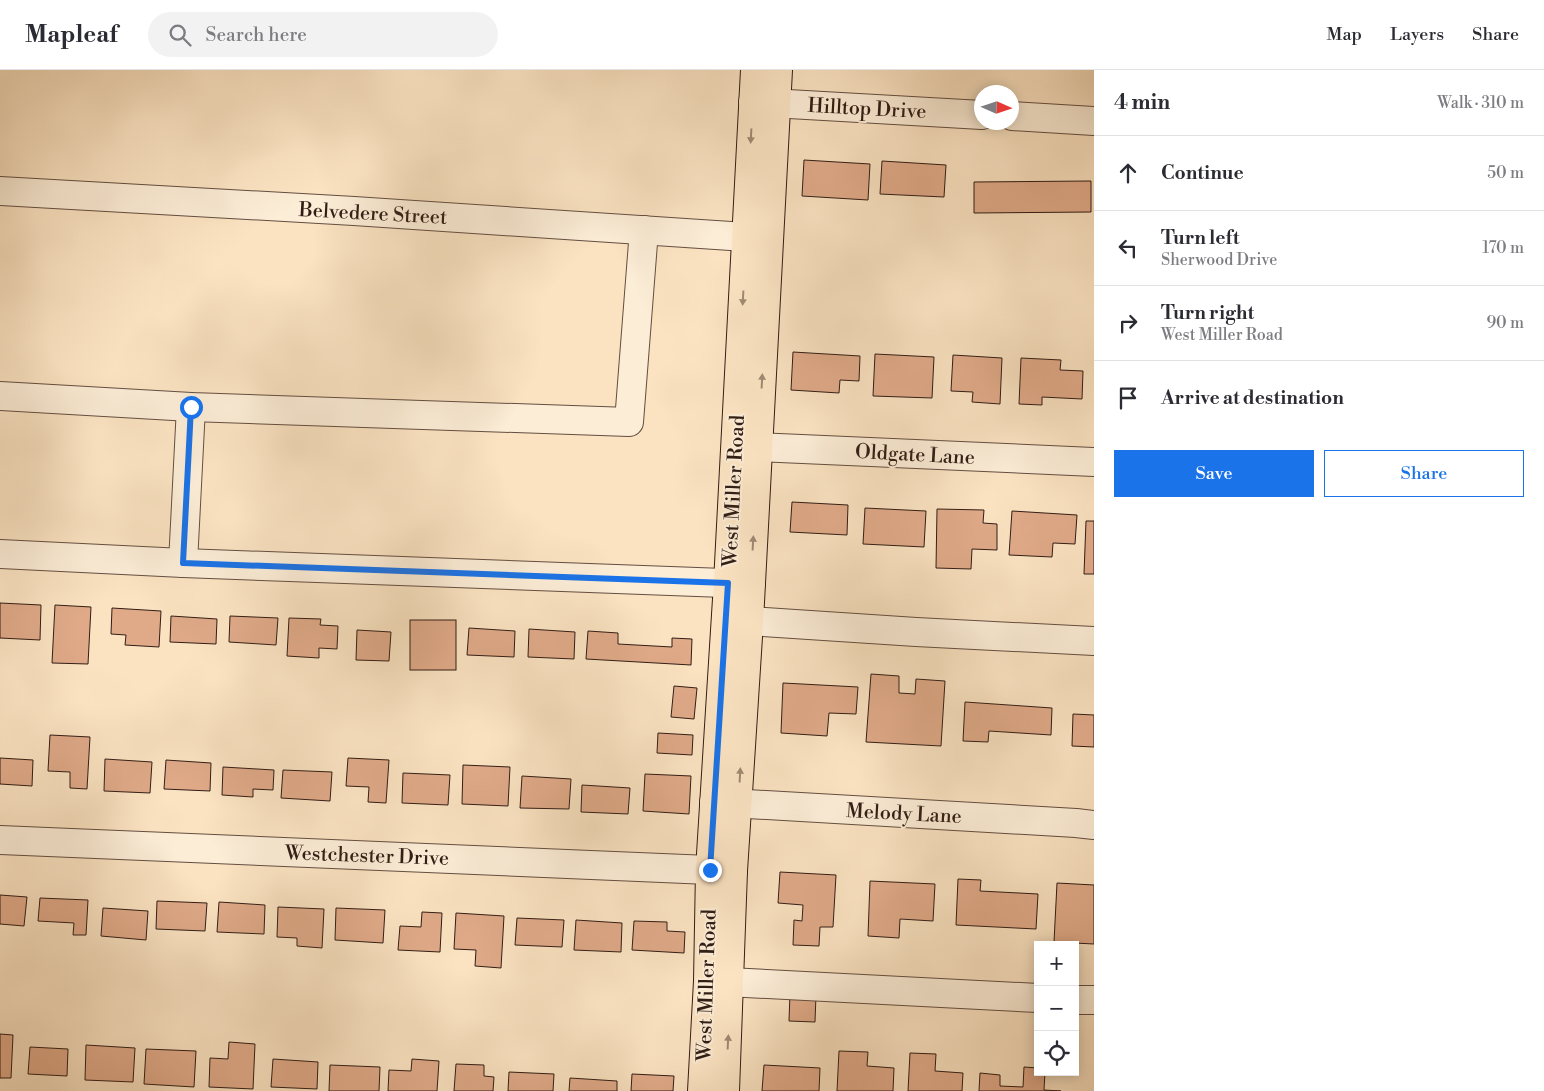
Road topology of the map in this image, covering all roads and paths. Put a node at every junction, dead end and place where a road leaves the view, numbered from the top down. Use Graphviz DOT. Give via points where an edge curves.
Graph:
graph roads {
  1 [pos="755,70"];
  2 [pos="778,70"];
  3 [pos="764,102"];
  4 [pos="974,114"];
  5 [pos="1019,116"];
  6 [pos="1094,121"];
  7 [pos="0,191"];
  8 [pos="644,230"];
  9 [pos="746,237"];
  10 [pos="0,396"];
  11 [pos="191,407"];
  12 [pos="747,446"];
  13 [pos="1094,462"];
  14 [pos="0,554"];
  15 [pos="183,563"];
  16 [pos="740,583"];
  17 [pos="749,621"];
  18 [pos="1094,641"];
  19 [pos="726,803"];
  20 [pos="1094,825"];
  21 [pos="0,840"];
  22 [pos="722,870"];
  23 [pos="719,981"];
  24 [pos="1034,998"];
  25 [pos="1079,1000"];
  26 [pos="1094,1000"];
  27 [pos="702,1091"];
  28 [pos="725,1091"];
  1 -- 3 [label="main road, West Miller Road"];
  2 -- 3 [label="main road, West Miller Road"];
  3 -- 4 [label="street, Hilltop Drive"];
  3 -- 9 [label="main road, West Miller Road, one-way"];
  12 -- 3 [label="main road, West Miller Road, one-way"];
  5 -- 6 [label="street"];
  7 -- 8 [label="street, Belvedere Street"];
  8 -- 9 [label="street, Belvedere Street"];
  8 -- 11 [label="street" via="630,422"];
  9 -- 12 [label="main road, West Miller Road, one-way"];
  10 -- 11 [label="street"];
  11 -- 15 [label="street"];
  12 -- 13 [label="street, Oldgate Lane"];
  12 -- 16 [label="main road, West Miller Road"];
  14 -- 15 [label="street"];
  15 -- 16 [label="street"];
  16 -- 17 [label="main road, West Miller Road"];
  16 -- 19 [label="main road, West Miller Road"];
  17 -- 18 [label="street"];
  19 -- 17 [label="main road, West Miller Road, one-way"];
  19 -- 20 [label="street, Melody Lane"];
  19 -- 22 [label="main road, West Miller Road"];
  21 -- 22 [label="street, Westchester Drive"];
  22 -- 23 [label="main road, West Miller Road"];
  23 -- 24 [label="street"];
  23 -- 27 [label="main road, West Miller Road"];
  28 -- 23 [label="main road, West Miller Road, one-way"];
  25 -- 26 [label="street"];
}
